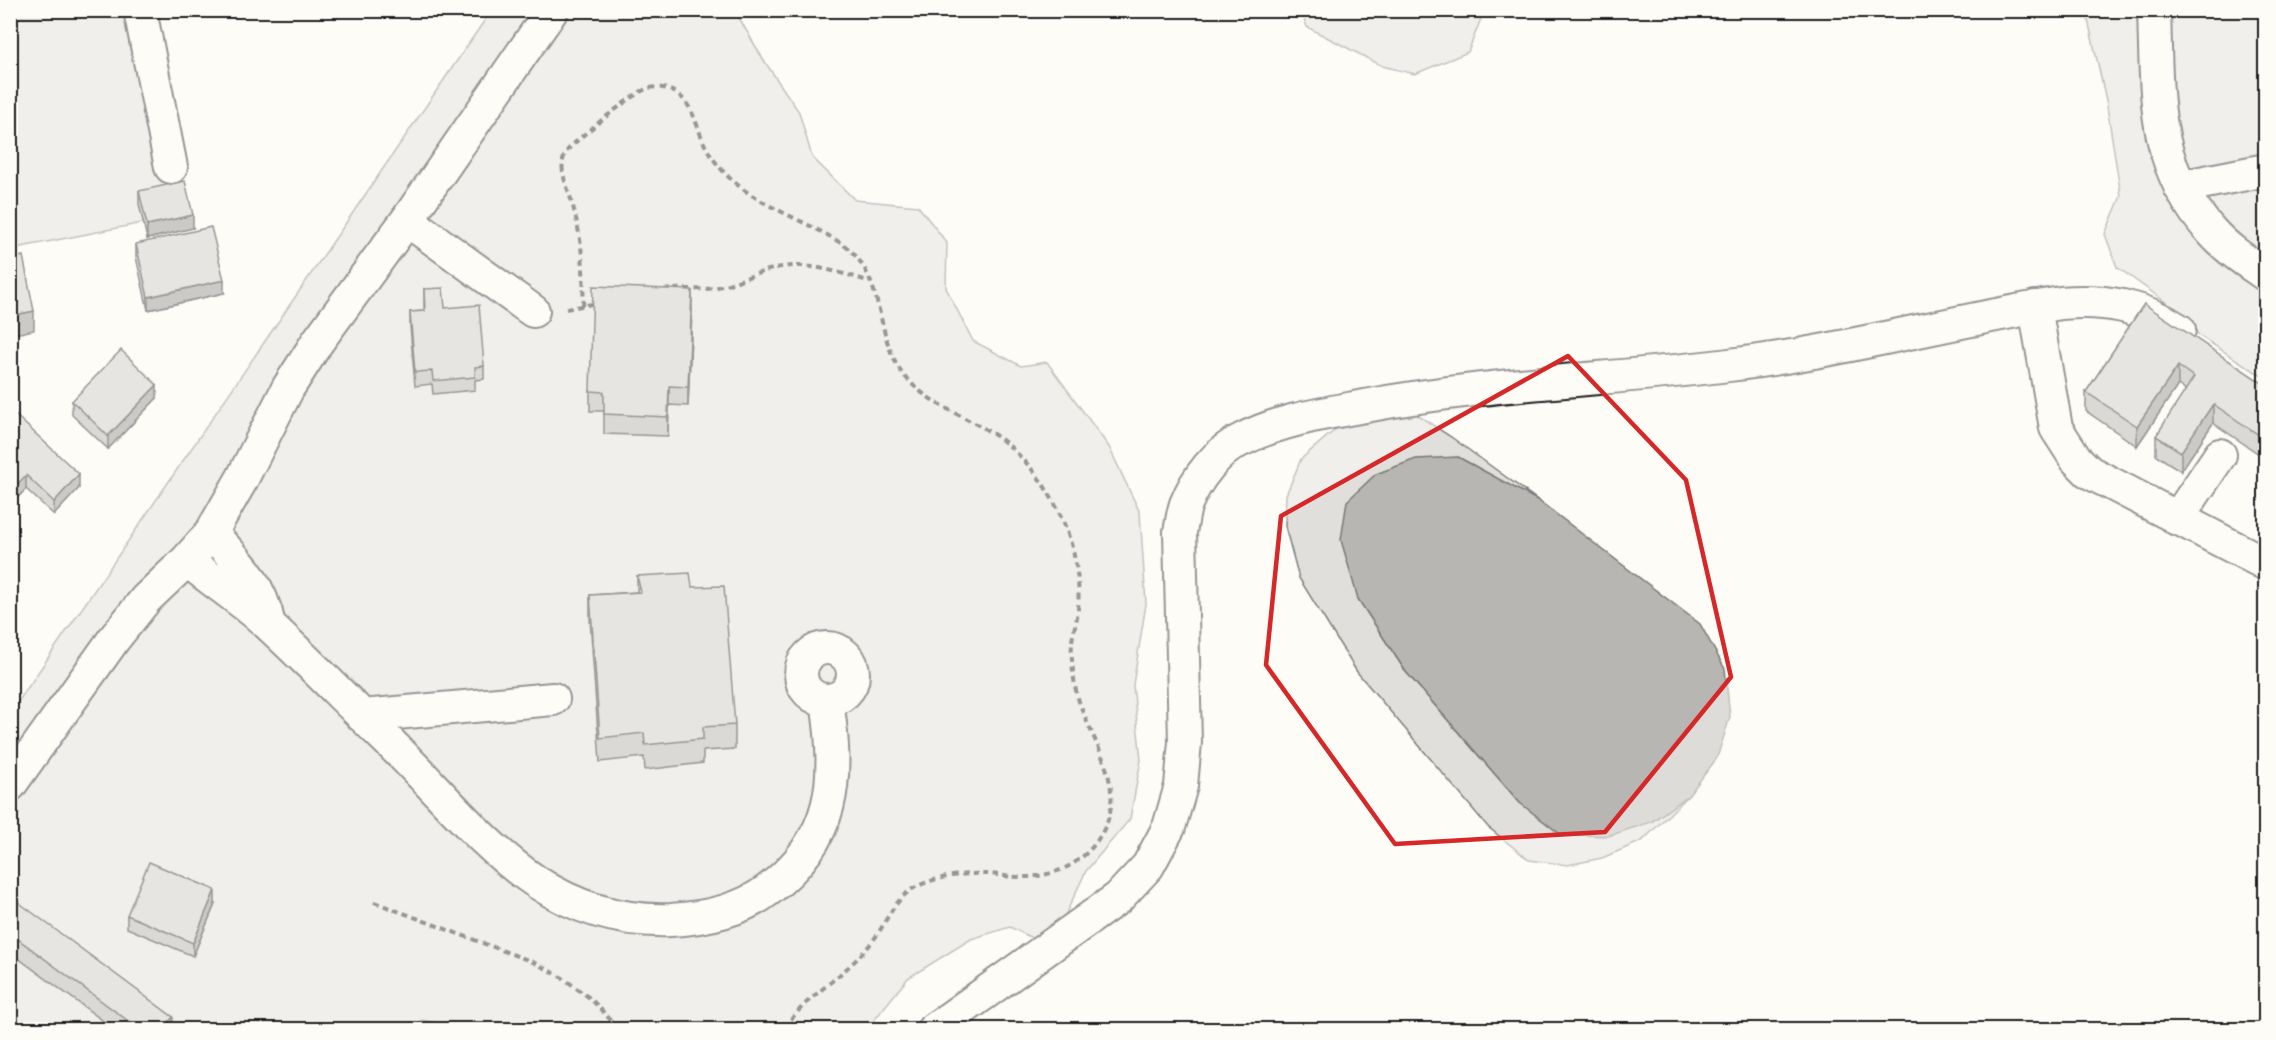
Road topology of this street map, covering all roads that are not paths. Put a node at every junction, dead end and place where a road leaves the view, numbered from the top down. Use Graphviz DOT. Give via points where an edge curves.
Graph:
graph roads {
  1 [pos="140,10"];
  2 [pos="552,10"];
  3 [pos="2154,10"];
  4 [pos="171,167"];
  5 [pos="2265,170"];
  6 [pos="2180,187"];
  7 [pos="407,220"];
  8 [pos="2265,275"];
  9 [pos="2035,307"];
  10 [pos="533,311"];
  11 [pos="2200,344"];
  12 [pos="2220,455"];
  13 [pos="2177,519"];
  14 [pos="211,533"];
  15 [pos="187,560"];
  16 [pos="2265,564"];
  17 [pos="269,625"];
  18 [pos="553,699"];
  19 [pos="827,701"];
  20 [pos="362,716"];
  21 [pos="10,785"];
  22 [pos="933,1029"];
  1 -- 4 [label="street"];
  2 -- 7 [label="street"];
  3 -- 6 [label="street" via="2159,122 2166,156"];
  5 -- 6 [label="street"];
  6 -- 8 [label="street" via="2194,212 2213,233"];
  7 -- 10 [label="street"];
  7 -- 14 [label="street" via="288,388"];
  9 -- 11 [label="street" via="2087,300 2113,303 2139,309"];
  9 -- 13 [label="street" via="2052,410 2065,444 2089,472"];
  9 -- 22 [label="street" via="1732,365 1469,389 1383,402 1290,420 1238,441 1216,458 1198,481 1186,504 1180,532 1185,742 1181,786 1169,827 1148,866 1118,898"];
  12 -- 13 [label="street"];
  13 -- 16 [label="street"];
  14 -- 15 [label="street"];
  14 -- 17 [label="street" via="250,576 266,607"];
  15 -- 17 [label="street"];
  15 -- 21 [label="street" via="146,598"];
  17 -- 20 [label="street"];
  18 -- 20 [label="street"];
  19 -- 20 [label="street" via="833,779 819,832 804,855 787,876 741,906 676,920 600,912 548,890 523,874"];
}
